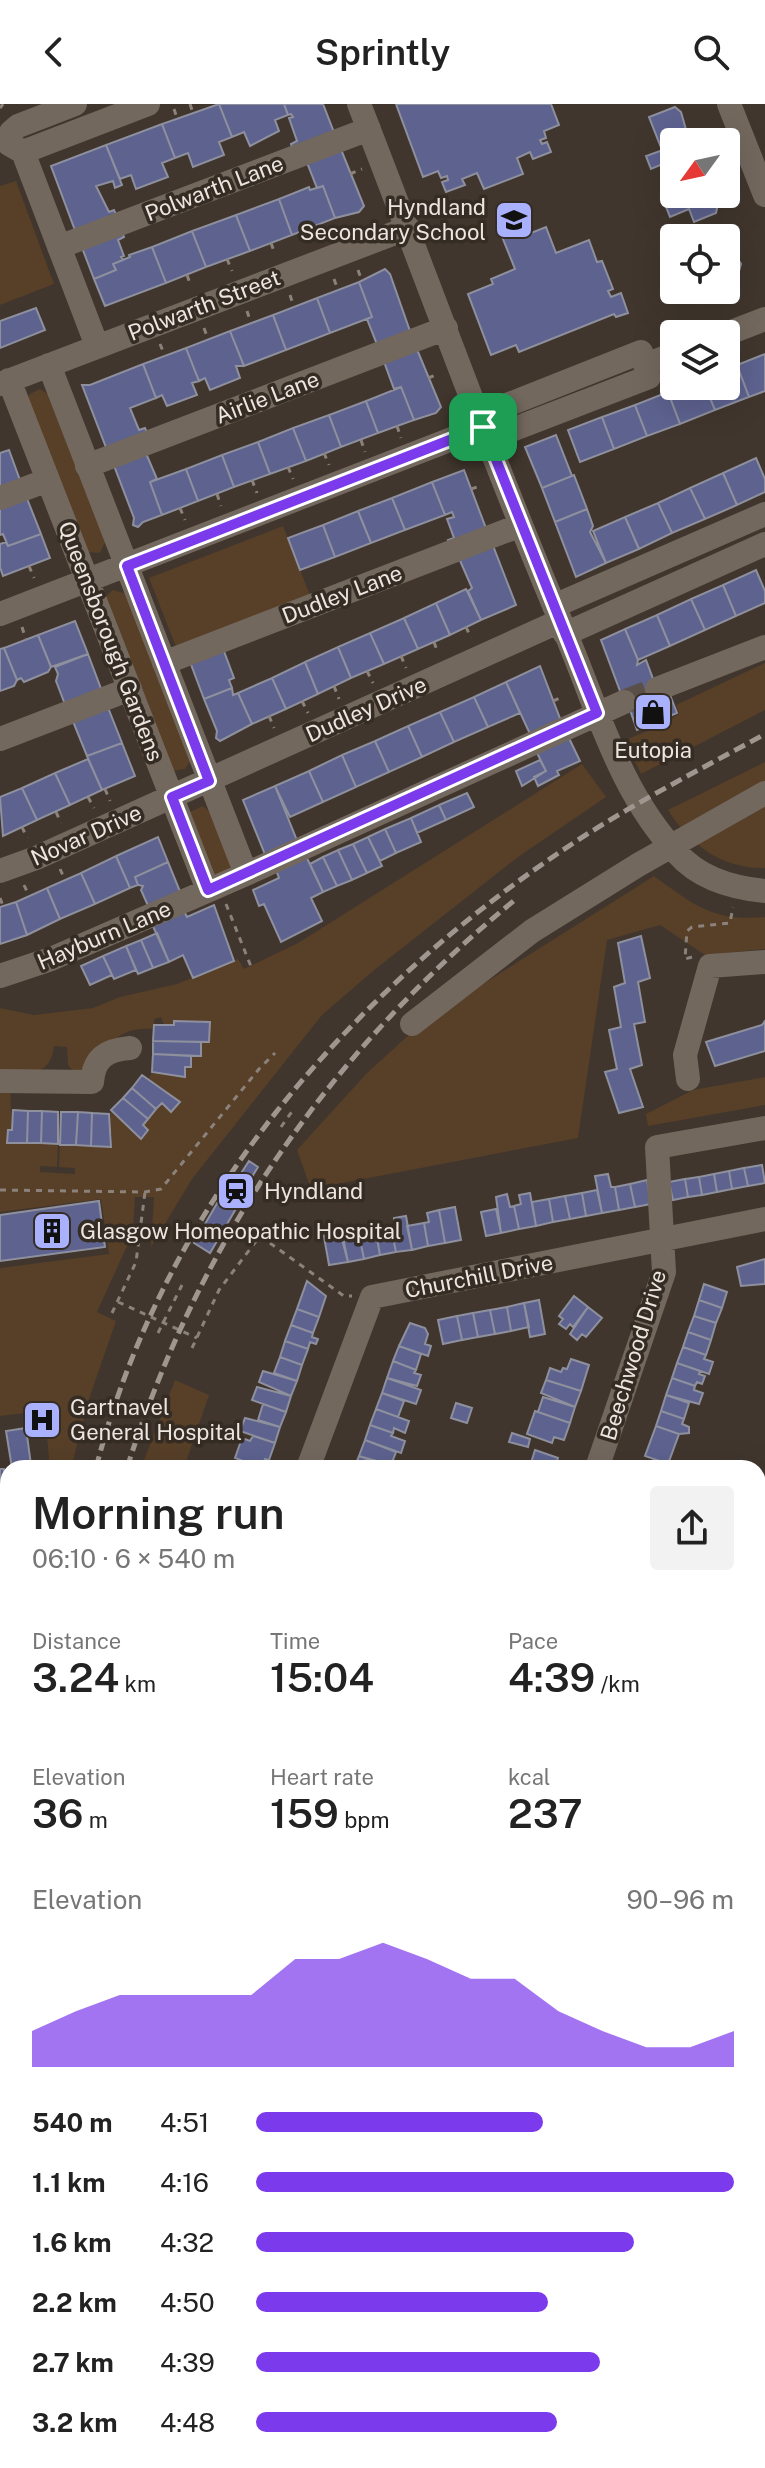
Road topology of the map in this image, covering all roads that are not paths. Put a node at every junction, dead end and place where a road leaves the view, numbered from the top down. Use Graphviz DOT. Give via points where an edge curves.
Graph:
graph roads {
  1 [pos="75,104"];
  2 [pos="148,104"];
  3 [pos="359,104"];
  4 [pos="729,104"];
  5 [pos="369,129"];
  6 [pos="10,147"];
  7 [pos="757,152"];
  8 [pos="765,195"];
  9 [pos="408,228"];
  10 [pos="59,247"];
  11 [pos="765,319"];
  12 [pos="446,328"];
  13 [pos="740,329"];
  14 [pos="97,346"];
  15 [pos="660,360"];
  16 [pos="49,365"];
  17 [pos="5,382"];
  18 [pos="484,427"];
  19 [pos="87,466"];
  20 [pos="48,480"];
  21 [pos="0,498"];
  22 [pos="765,514"];
  23 [pos="521,525"];
  24 [pos="703,541"];
  25 [pos="765,544"];
  26 [pos="127,566"];
  27 [pos="714,567"];
  28 [pos="88,580"];
  29 [pos="0,614"];
  30 [pos="560,621"];
  31 [pos="765,647"];
  32 [pos="164,663"];
  33 [pos="130,689"];
  34 [pos="657,689"];
  35 [pos="624,702"];
  36 [pos="597,713"];
  37 [pos="0,739"];
  38 [pos="209,781"];
  39 [pos="765,793"];
  40 [pos="172,797"];
  41 [pos="0,871"];
  42 [pos="246,874"];
  43 [pos="213,888"];
  44 [pos="765,891"];
  45 [pos="765,962"];
  46 [pos="0,976"];
  47 [pos="412,1024"];
  48 [pos="130,1048"];
  49 [pos="688,1079"];
  50 [pos="0,1081"];
  51 [pos="765,1128"];
  52 [pos="765,1219"];
  53 [pos="660,1240"];
  54 [pos="311,1460"];
  55 [pos="600,1460"];
  1 -- 6 [label="street" via="18,126 11,132"];
  2 -- 6 [label="street"];
  3 -- 5 [label="street"];
  4 -- 7 [label="street"];
  5 -- 9 [label="street"];
  5 -- 10 [label="street, Polwarth Lane"];
  6 -- 10 [label="street"];
  7 -- 8 [label="street"];
  9 -- 12 [label="street"];
  9 -- 14 [label="street, Polwarth Street"];
  10 -- 14 [label="street"];
  11 -- 13 [label="street"];
  12 -- 18 [label="street"];
  12 -- 19 [label="street, Airlie Lane"];
  14 -- 16 [label="street, Polwarth Street"];
  15 -- 18 [label="street" via="646,365 649,377"];
  16 -- 17 [label="street, Polwarth Street"];
  16 -- 19 [label="street, Queensborough Gardens"];
  17 -- 20 [label="street, Queensborough Gardens"];
  18 -- 23 [label="street"];
  18 -- 26 [label="street"];
  19 -- 26 [label="street, Queensborough Gardens"];
  20 -- 21 [label="street"];
  20 -- 28 [label="street, Queensborough Gardens"];
  22 -- 24 [label="street, Dudley Drive"];
  23 -- 30 [label="street"];
  23 -- 32 [label="street, Dudley Lane"];
  24 -- 27 [label="street"];
  24 -- 30 [label="street, Dudley Drive"];
  25 -- 27 [label="street, Dudley Drive"];
  26 -- 28 [label="street"];
  26 -- 32 [label="street, Queensborough Gardens"];
  27 -- 30 [label="street, Dudley Drive"];
  28 -- 29 [label="street"];
  28 -- 33 [label="street, Queensborough Gardens"];
  30 -- 36 [label="street"];
  30 -- 38 [label="street, Dudley Drive"];
  31 -- 34 [label="street"];
  32 -- 38 [label="street, Queensborough Gardens"];
  33 -- 37 [label="street"];
  33 -- 40 [label="street, Queensborough Gardens"];
  35 -- 36 [label="street"];
  36 -- 42 [label="street" via="509,764"];
  36 -- 44 [label="street" via="621,771 666,840 693,868 718,881"];
  38 -- 40 [label="street, Dudley Drive"];
  38 -- 42 [label="street, Queensborough Gardens"];
  39 -- 47 [label="street" via="532,931"];
  40 -- 41 [label="street, Novar Drive"];
  40 -- 43 [label="street, Queensborough Gardens"];
  42 -- 43 [label="street"];
  43 -- 46 [label="street, Hayburn Lane"];
  45 -- 49 [label="street" via="710,966 685,1055"];
  48 -- 50 [label="street" via="100,1057 92,1082"];
  51 -- 53 [label="street, Beechwood Drive" via="657,1147"];
  52 -- 53 [label="street, Churchill Drive"];
  53 -- 54 [label="street, Churchill Drive" via="372,1297"];
  53 -- 55 [label="street, Beechwood Drive" via="664,1272"];
}
